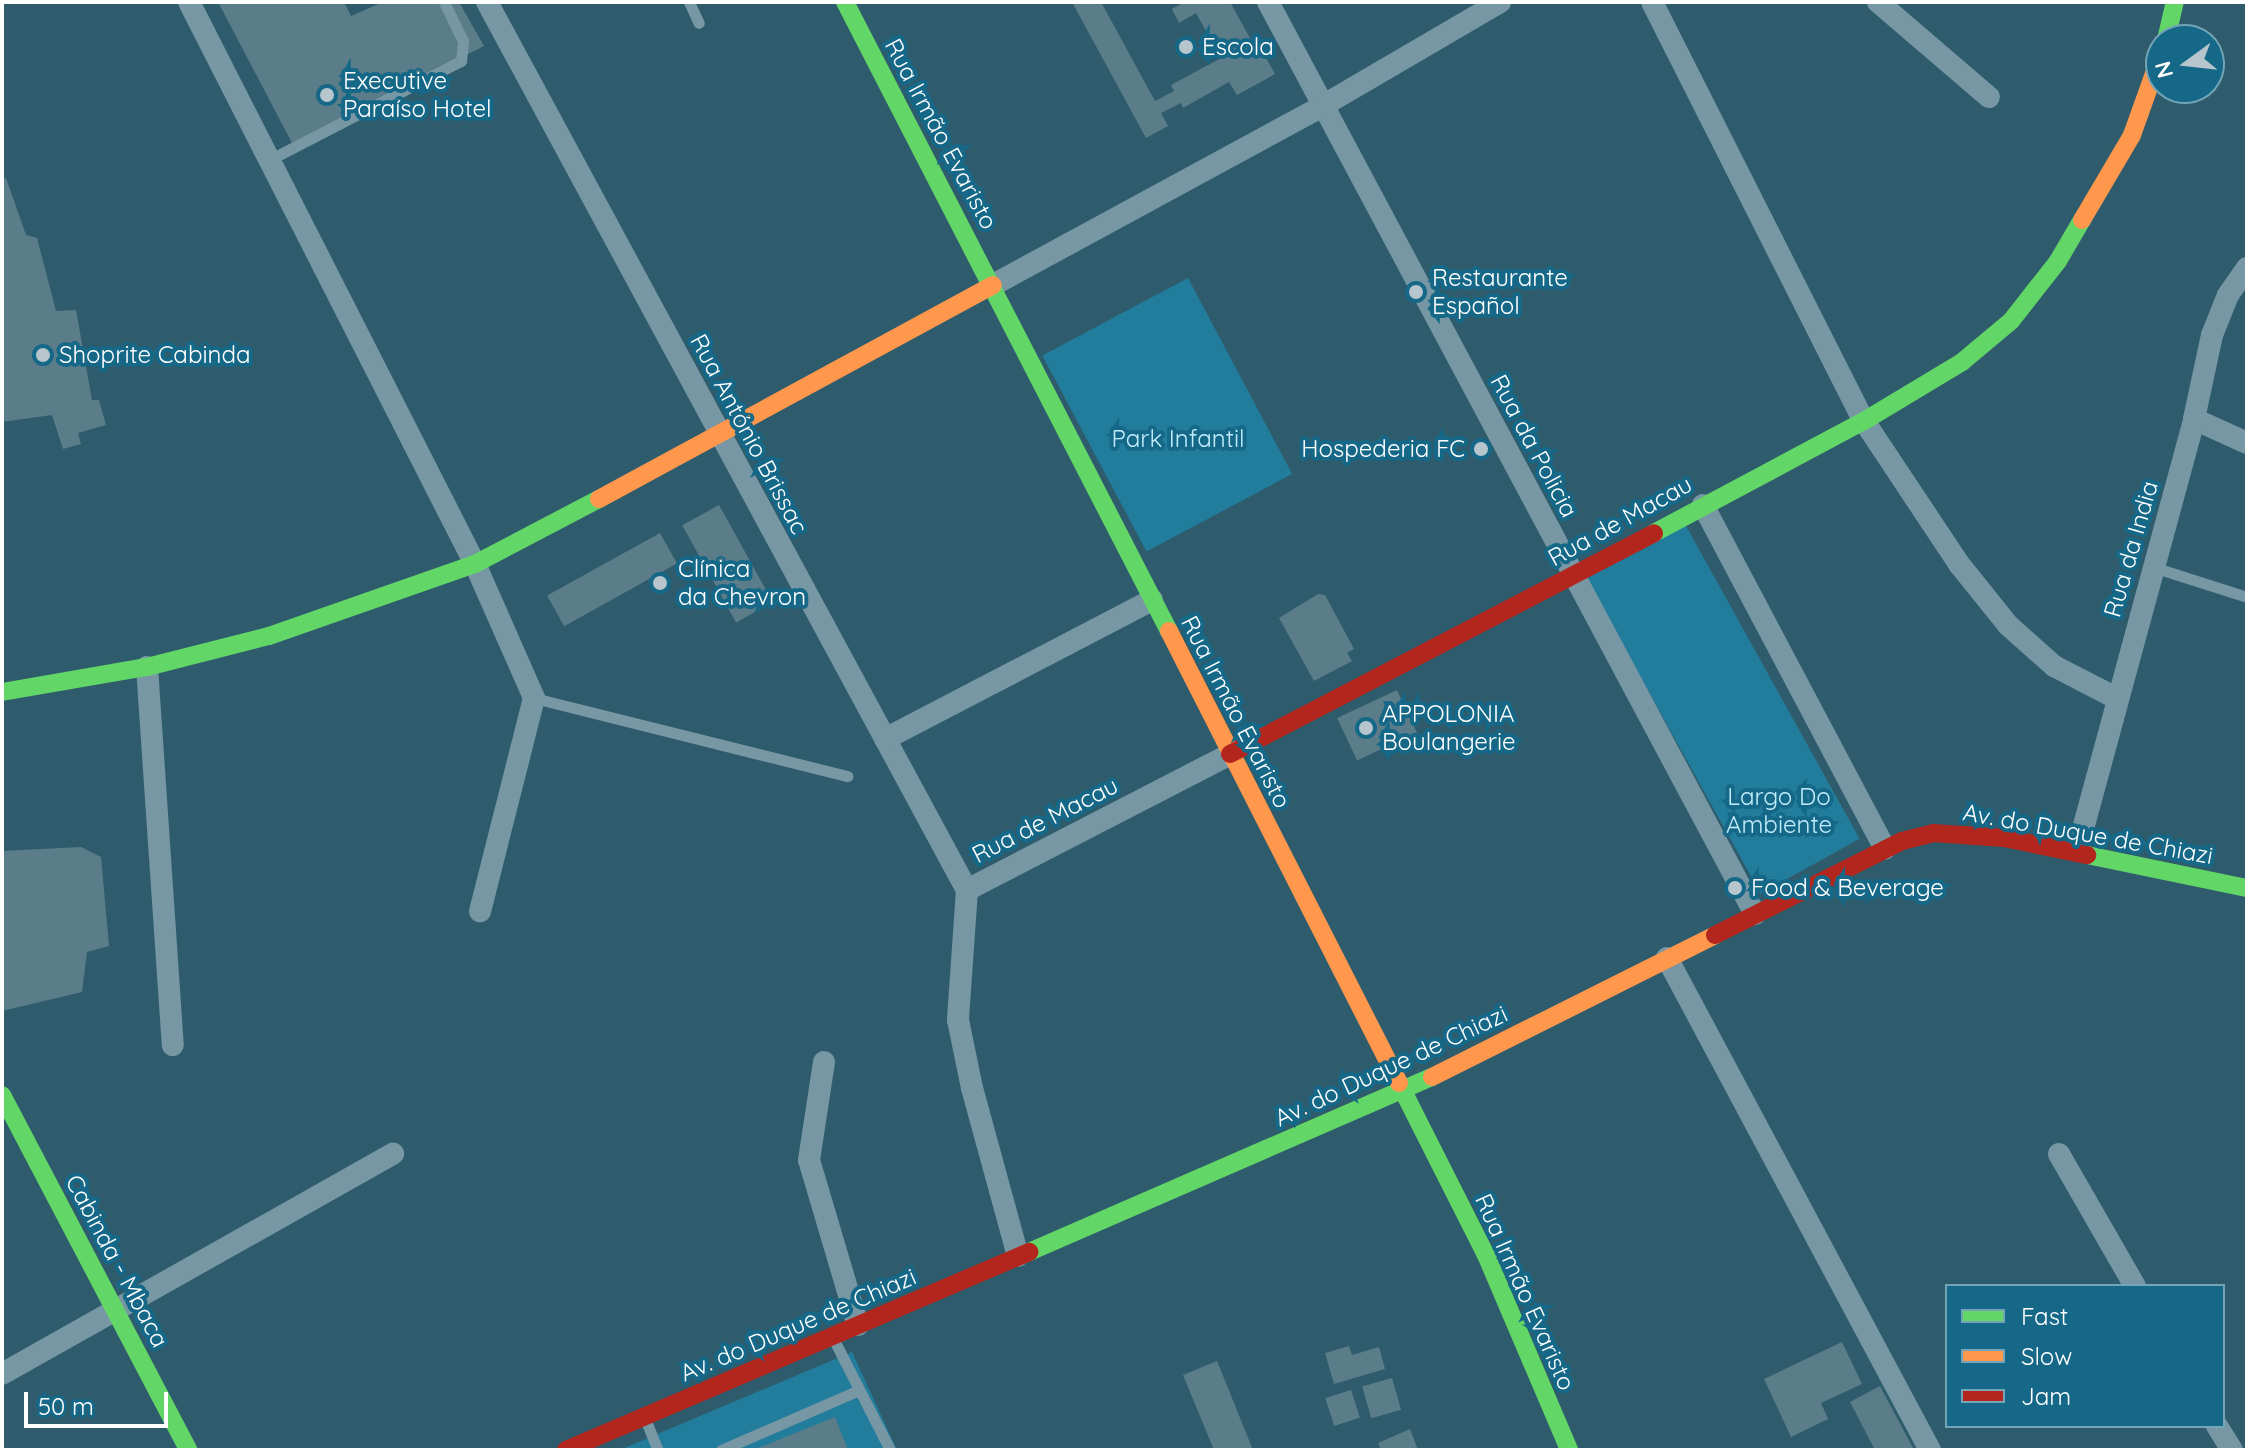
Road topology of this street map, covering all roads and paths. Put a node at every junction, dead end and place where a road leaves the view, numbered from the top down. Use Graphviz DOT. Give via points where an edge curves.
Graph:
graph roads {
  1 [pos="189,2"];
  2 [pos="444,2"];
  3 [pos="487,2"];
  4 [pos="689,2"];
  5 [pos="845,2"];
  6 [pos="1268,2"];
  7 [pos="1500,2"];
  8 [pos="1652,2"];
  9 [pos="1878,2"];
  10 [pos="2175,2"];
  11 [pos="699,23"];
  12 [pos="2170,24"];
  13 [pos="1989,97"];
  14 [pos="2145,99"];
  15 [pos="1324,105"];
  16 [pos="269,160"];
  17 [pos="2247,268"];
  18 [pos="993,285"];
  19 [pos="2194,419"];
  20 [pos="1864,421"];
  21 [pos="720,436"];
  22 [pos="2247,443"];
  23 [pos="1703,505"];
  24 [pos="475,564"];
  25 [pos="2153,567"];
  26 [pos="1573,577"];
  27 [pos="2247,597"];
  28 [pos="1152,600"];
  29 [pos="147,667"];
  30 [pos="2,692"];
  31 [pos="534,698"];
  32 [pos="2116,698"];
  33 [pos="885,739"];
  34 [pos="1230,754"];
  35 [pos="847,776"];
  36 [pos="1885,849"];
  37 [pos="2077,851"];
  38 [pos="2247,888"];
  39 [pos="967,890"];
  40 [pos="480,911"];
  41 [pos="1755,914"];
  42 [pos="1667,958"];
  43 [pos="173,1045"];
  44 [pos="824,1062"];
  45 [pos="1402,1092"];
  46 [pos="2,1095"];
  47 [pos="393,1154"];
  48 [pos="2059,1154"];
  49 [pos="1018,1256"];
  50 [pos="2134,1284"];
  51 [pos="115,1309"];
  52 [pos="858,1325"];
  53 [pos="833,1336"];
  54 [pos="2,1374"];
  55 [pos="859,1390"];
  56 [pos="644,1417"];
  57 [pos="2218,1428"];
  58 [pos="188,1450"];
  59 [pos="566,1450"];
  60 [pos="658,1450"];
  61 [pos="721,1450"];
  62 [pos="890,1450"];
  63 [pos="1569,1450"];
  64 [pos="1930,1450"];
  65 [pos="2232,1450"];
  1 -- 16 [label="street"];
  2 -- 16 [label="lane" via="463,41 461,61"];
  3 -- 21 [label="street, Rua António Brissac"];
  4 -- 11 [label="lane"];
  5 -- 18 [label="street, Rua Irmão Evaristo"];
  6 -- 15 [label="street, Rua da Policia"];
  7 -- 15 [label="street"];
  8 -- 20 [label="street"];
  9 -- 13 [label="street"];
  10 -- 12 [label="street"];
  14 -- 20 [label="street, Rua de Macau" via="2132,135 2058,261 2011,321 1962,362"];
  15 -- 18 [label="street"];
  15 -- 26 [label="street, Rua da Policia"];
  16 -- 24 [label="street"];
  17 -- 19 [label="street, Rua da India" via="2219,312"];
  18 -- 21 [label="street"];
  18 -- 28 [label="street, Rua Irmão Evaristo"];
  19 -- 22 [label="street"];
  19 -- 25 [label="street, Rua da India"];
  20 -- 23 [label="street, Rua de Macau"];
  20 -- 32 [label="street" via="1959,564 2008,625 2054,666"];
  21 -- 24 [label="street"];
  21 -- 33 [label="street, Rua António Brissac"];
  23 -- 26 [label="street, Rua de Macau"];
  23 -- 36 [label="street"];
  24 -- 29 [label="street" via="269,636"];
  24 -- 31 [label="street"];
  25 -- 27 [label="lane"];
  25 -- 32 [label="street, Rua da India"];
  26 -- 34 [label="street, Rua de Macau"];
  26 -- 41 [label="street, Rua da Policia"];
  28 -- 33 [label="street"];
  28 -- 34 [label="street, Rua Irmão Evaristo"];
  29 -- 30 [label="street"];
  29 -- 43 [label="street"];
  31 -- 35 [label="lane"];
  31 -- 40 [label="street"];
  32 -- 37 [label="street, Rua da India"];
  33 -- 39 [label="street, Rua António Brissac"];
  34 -- 39 [label="street, Rua de Macau"];
  34 -- 45 [label="street, Rua Irmão Evaristo"];
  36 -- 37 [label="street, Av. do Duque de Chiazi" via="1933,833 1963,832"];
  36 -- 41 [label="street, Av. do Duque de Chiazi"];
  37 -- 38 [label="street, Av. do Duque de Chiazi"];
  39 -- 49 [label="street" via="958,1020"];
  41 -- 42 [label="street, Av. do Duque de Chiazi"];
  42 -- 45 [label="street, Av. do Duque de Chiazi"];
  42 -- 64 [label="street"];
  44 -- 52 [label="street" via="809,1160"];
  45 -- 49 [label="street, Av. do Duque de Chiazi"];
  45 -- 63 [label="street, Rua Irmão Evaristo" via="1486,1255"];
  46 -- 51 [label="street, Cabinda - Mbaca"];
  47 -- 51 [label="street"];
  48 -- 50 [label="street"];
  49 -- 52 [label="street, Av. do Duque de Chiazi"];
  51 -- 54 [label="street"];
  51 -- 58 [label="street, Cabinda - Mbaca"];
  52 -- 53 [label="street, Av. do Duque de Chiazi"];
  53 -- 55 [label="lane"];
  53 -- 56 [label="street, Av. do Duque de Chiazi"];
  55 -- 61 [label="lane"];
  55 -- 62 [label="lane"];
  56 -- 59 [label="street, Av. do Duque de Chiazi"];
  56 -- 60 [label="lane"];
  57 -- 65 [label="street"];
}
